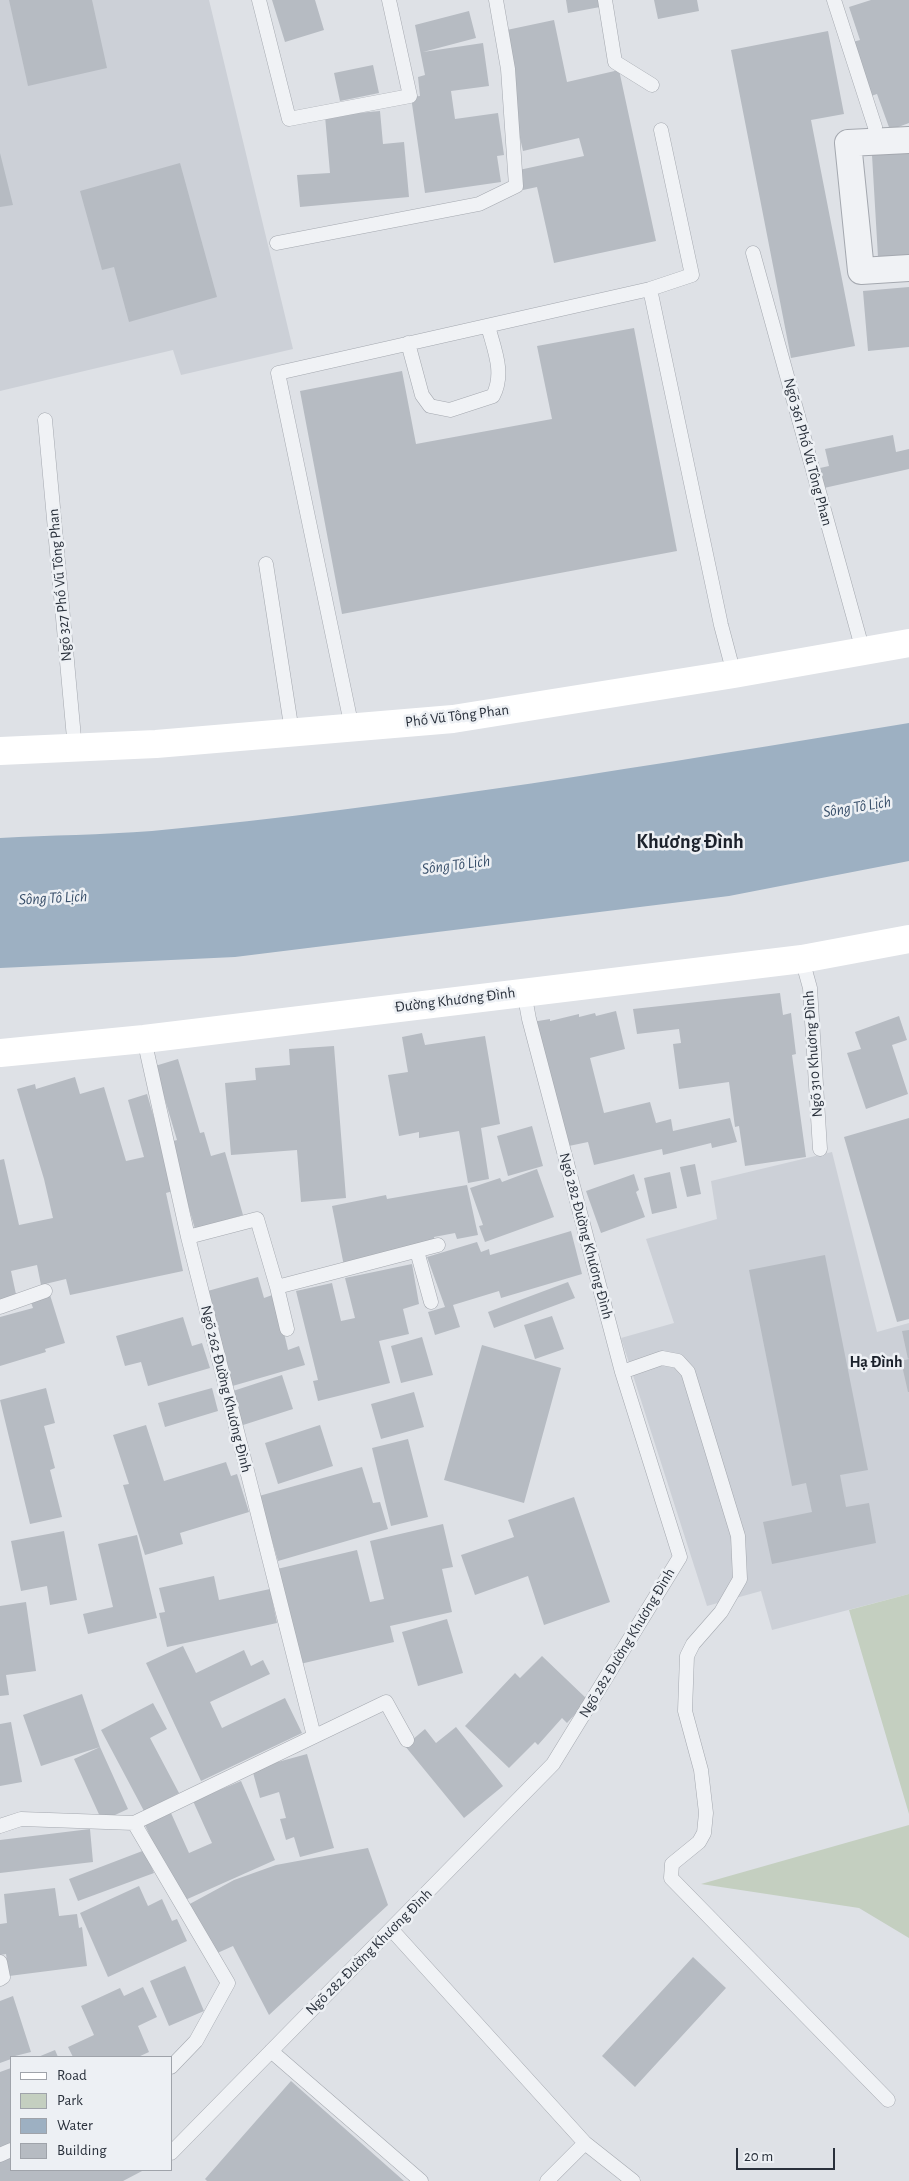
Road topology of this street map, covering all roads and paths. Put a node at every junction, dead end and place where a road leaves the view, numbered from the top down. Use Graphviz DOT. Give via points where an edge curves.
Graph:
graph roads {
  1 [pos="259,0"];
  2 [pos="389,0"];
  3 [pos="496,0"];
  4 [pos="605,0"];
  5 [pos="834,0"];
  6 [pos="652,84"];
  7 [pos="875,127"];
  8 [pos="660,130"];
  9 [pos="909,140"];
  10 [pos="277,242"];
  11 [pos="753,253"];
  12 [pos="909,268"];
  13 [pos="650,289"];
  14 [pos="488,326"];
  15 [pos="408,343"];
  16 [pos="45,420"];
  17 [pos="266,564"];
  18 [pos="909,643"];
  19 [pos="863,651"];
  20 [pos="734,674"];
  21 [pos="352,728"];
  22 [pos="292,732"];
  23 [pos="75,749"];
  24 [pos="0,751"];
  25 [pos="909,938"];
  26 [pos="802,959"];
  27 [pos="524,992"];
  28 [pos="144,1039"];
  29 [pos="0,1053"];
  30 [pos="820,1149"];
  31 [pos="188,1237"];
  32 [pos="438,1245"];
  33 [pos="417,1251"];
  34 [pos="277,1287"];
  35 [pos="45,1291"];
  36 [pos="431,1302"];
  37 [pos="0,1307"];
  38 [pos="287,1329"];
  39 [pos="622,1372"];
  40 [pos="314,1736"];
  41 [pos="407,1740"];
  42 [pos="134,1823"];
  43 [pos="0,1826"];
  44 [pos="391,1929"];
  45 [pos="0,1962"];
  46 [pos="0,1979"];
  47 [pos="271,2052"];
  48 [pos="172,2066"];
  49 [pos="888,2100"];
  50 [pos="585,2143"];
  51 [pos="172,2152"];
  52 [pos="420,2181"];
  53 [pos="547,2181"];
  54 [pos="632,2181"];
  1 -- 2 [label="lane" via="289,119 410,96"];
  3 -- 10 [label="lane" via="508,69 516,186 479,204"];
  4 -- 6 [label="lane" via="615,62"];
  5 -- 7 [label="lane"];
  8 -- 13 [label="lane" via="692,275"];
  9 -- 12 [label="street" via="848,143 861,271"];
  11 -- 19 [label="lane, Ngõ 361 Phố Vũ Tông Phan"];
  13 -- 14 [label="lane"];
  13 -- 20 [label="lane"];
  14 -- 15 [label="lane"];
  14 -- 15 [label="lane" via="499,367 494,396 450,410 430,406 422,394"];
  15 -- 21 [label="lane" via="278,373"];
  16 -- 23 [label="lane, Ngõ 327 Phố Vũ Tông Phan"];
  17 -- 22 [label="lane"];
  18 -- 19 [label="main road, Phố Vũ Tông Phan"];
  19 -- 20 [label="main road, Phố Vũ Tông Phan"];
  20 -- 21 [label="main road, Phố Vũ Tông Phan" via="453,719"];
  21 -- 22 [label="main road, Phố Vũ Tông Phan"];
  22 -- 23 [label="main road, Phố Vũ Tông Phan"];
  23 -- 24 [label="main road, Phố Vũ Tông Phan"];
  25 -- 26 [label="main road, Đường Khương Đình"];
  26 -- 27 [label="main road, Đường Khương Đình"];
  26 -- 30 [label="lane, Ngõ 310 Khương Đình" via="810,988"];
  27 -- 28 [label="main road, Đường Khương Đình"];
  27 -- 39 [label="lane, Ngõ 282 Đường Khương Đình"];
  28 -- 29 [label="main road, Đường Khương Đình"];
  28 -- 31 [label="lane, Ngõ 262 Đường Khương Đình"];
  31 -- 34 [label="lane" via="257,1219"];
  31 -- 40 [label="lane, Ngõ 262 Đường Khương Đình"];
  32 -- 33 [label="lane"];
  33 -- 34 [label="lane"];
  33 -- 36 [label="lane"];
  34 -- 38 [label="lane"];
  35 -- 37 [label="lane"];
  39 -- 44 [label="lane, Ngõ 282 Đường Khương Đình" via="680,1557 553,1764"];
  39 -- 49 [label="lane" via="662,1358 678,1361 688,1372 738,1536 740,1580 722,1612 693,1644 687,1656 685,1711 701,1770 706,1813 704,1833 699,1842 672,1864 671,1878"];
  40 -- 41 [label="lane" via="386,1702"];
  40 -- 42 [label="lane"];
  42 -- 43 [label="lane" via="21,1820"];
  42 -- 48 [label="lane" via="228,1983 196,2041"];
  44 -- 47 [label="lane, Ngõ 282 Đường Khương Đình"];
  44 -- 50 [label="lane"];
  45 -- 46 [label="lane" via="3,1977"];
  47 -- 51 [label="lane, Ngõ 282 Đường Khương Đình"];
  47 -- 52 [label="lane"];
  50 -- 53 [label="lane"];
  50 -- 54 [label="lane"];
}
